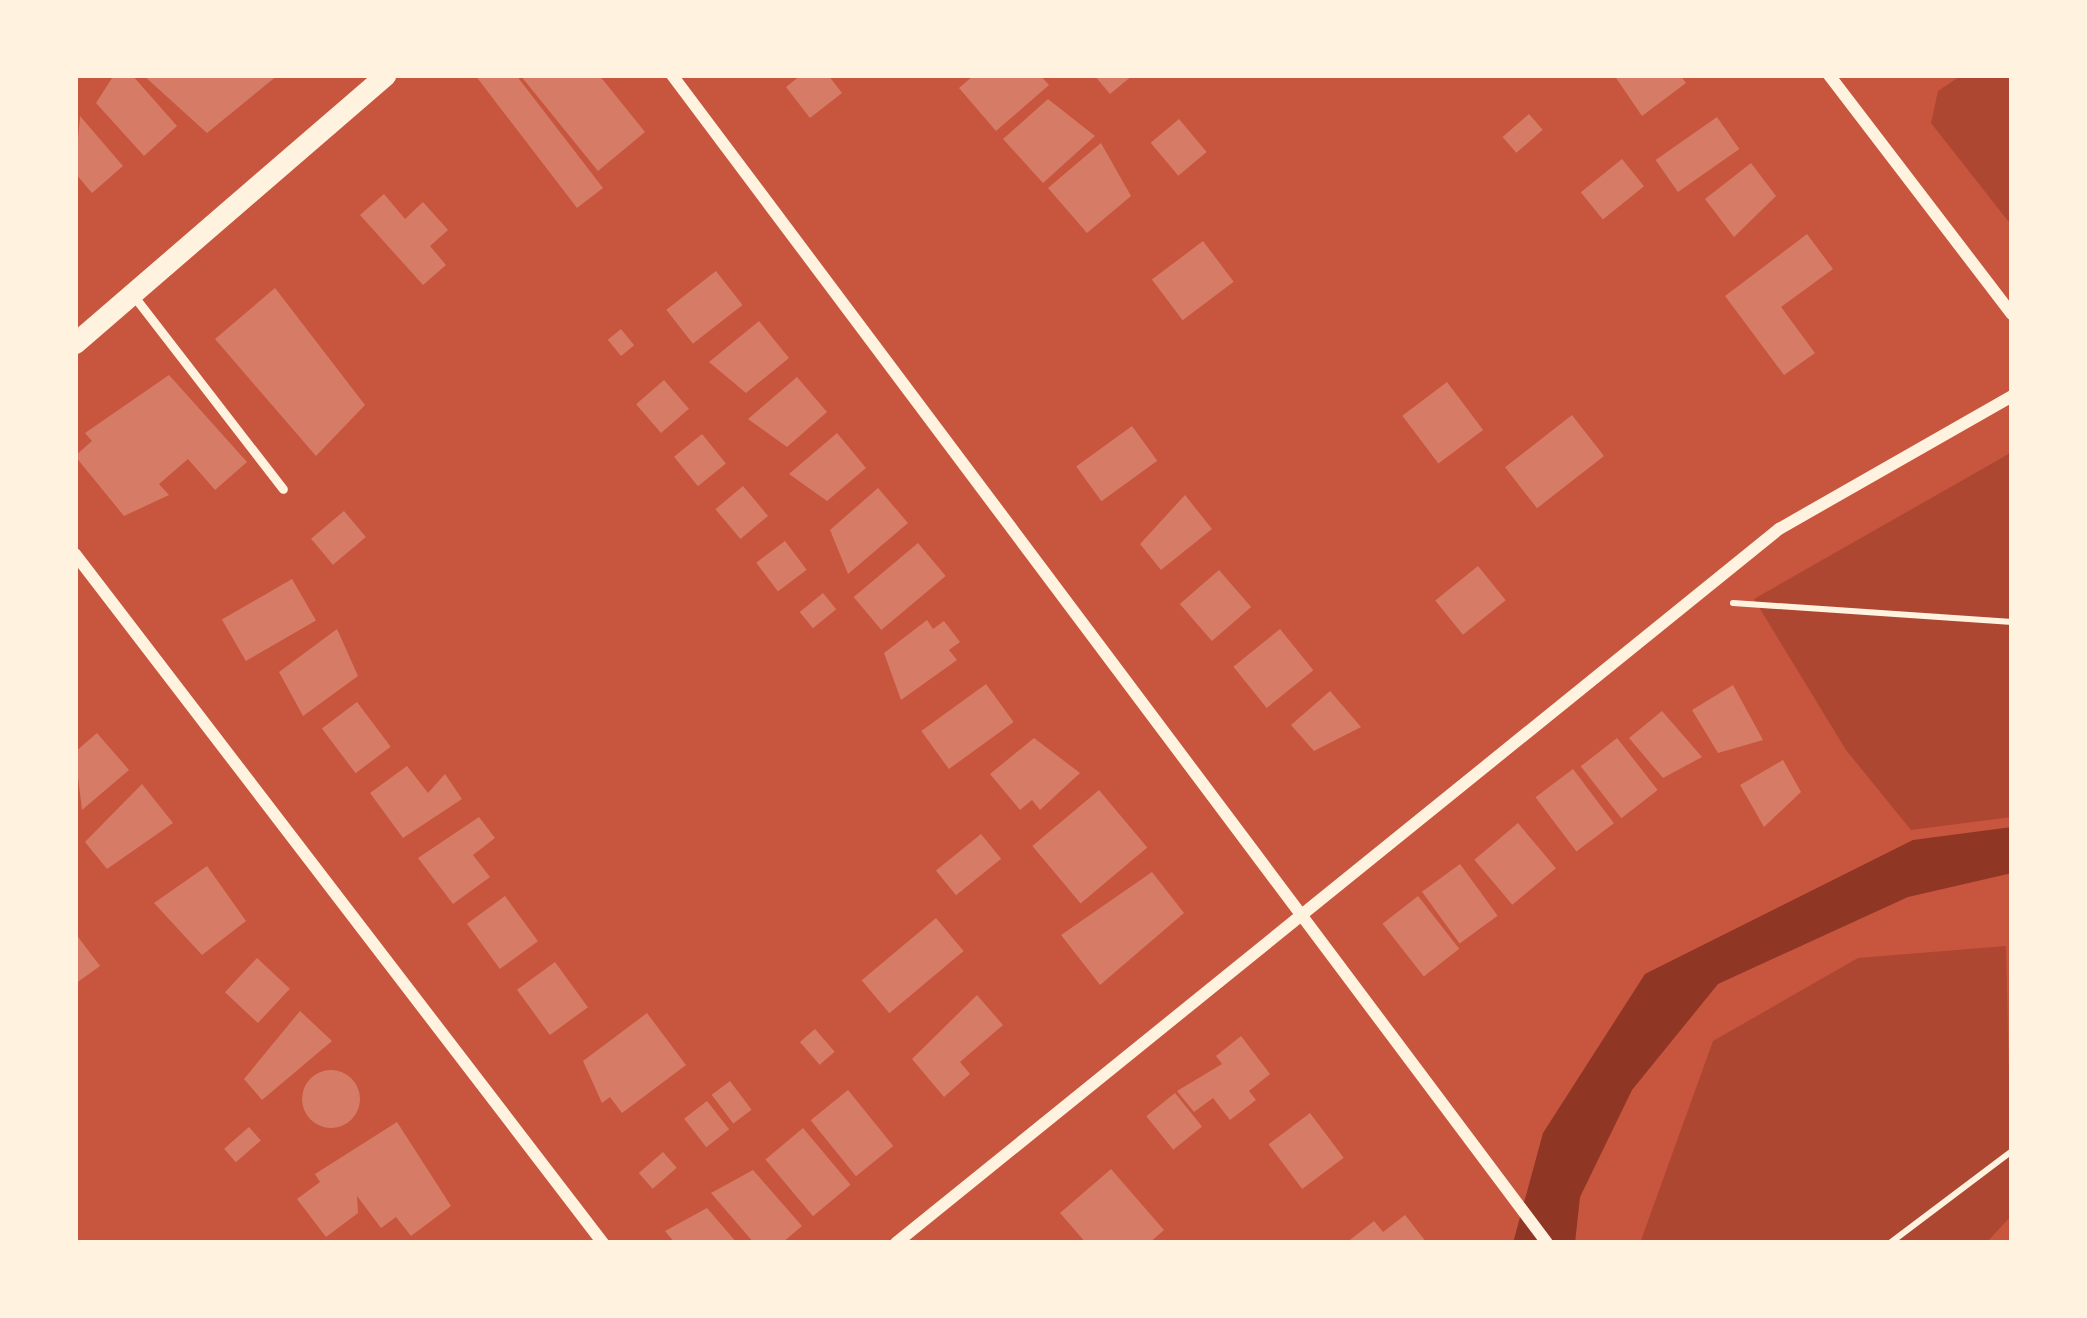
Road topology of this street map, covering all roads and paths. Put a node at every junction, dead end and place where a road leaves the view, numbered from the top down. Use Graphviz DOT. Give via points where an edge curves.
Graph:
graph roads {
  1 [pos="385,75"];
  2 [pos="672,75"];
  3 [pos="1829,75"];
  4 [pos="133,295"];
  5 [pos="2012,314"];
  6 [pos="75,343"];
  7 [pos="2012,396"];
  8 [pos="283,489"];
  9 [pos="75,554"];
  10 [pos="1733,603"];
  11 [pos="2012,622"];
  12 [pos="1298,910"];
  13 [pos="2012,1151"];
  14 [pos="603,1243"];
  15 [pos="896,1243"];
  16 [pos="1547,1243"];
  17 [pos="1890,1243"];
  1 -- 4 [label="street"];
  2 -- 12 [label="street"];
  3 -- 5 [label="street"];
  4 -- 6 [label="street"];
  4 -- 8 [label="lane"];
  7 -- 12 [label="street" via="1779,529"];
  9 -- 14 [label="street"];
  10 -- 11 [label="path"];
  12 -- 15 [label="street"];
  12 -- 16 [label="street"];
  13 -- 17 [label="path"];
}
